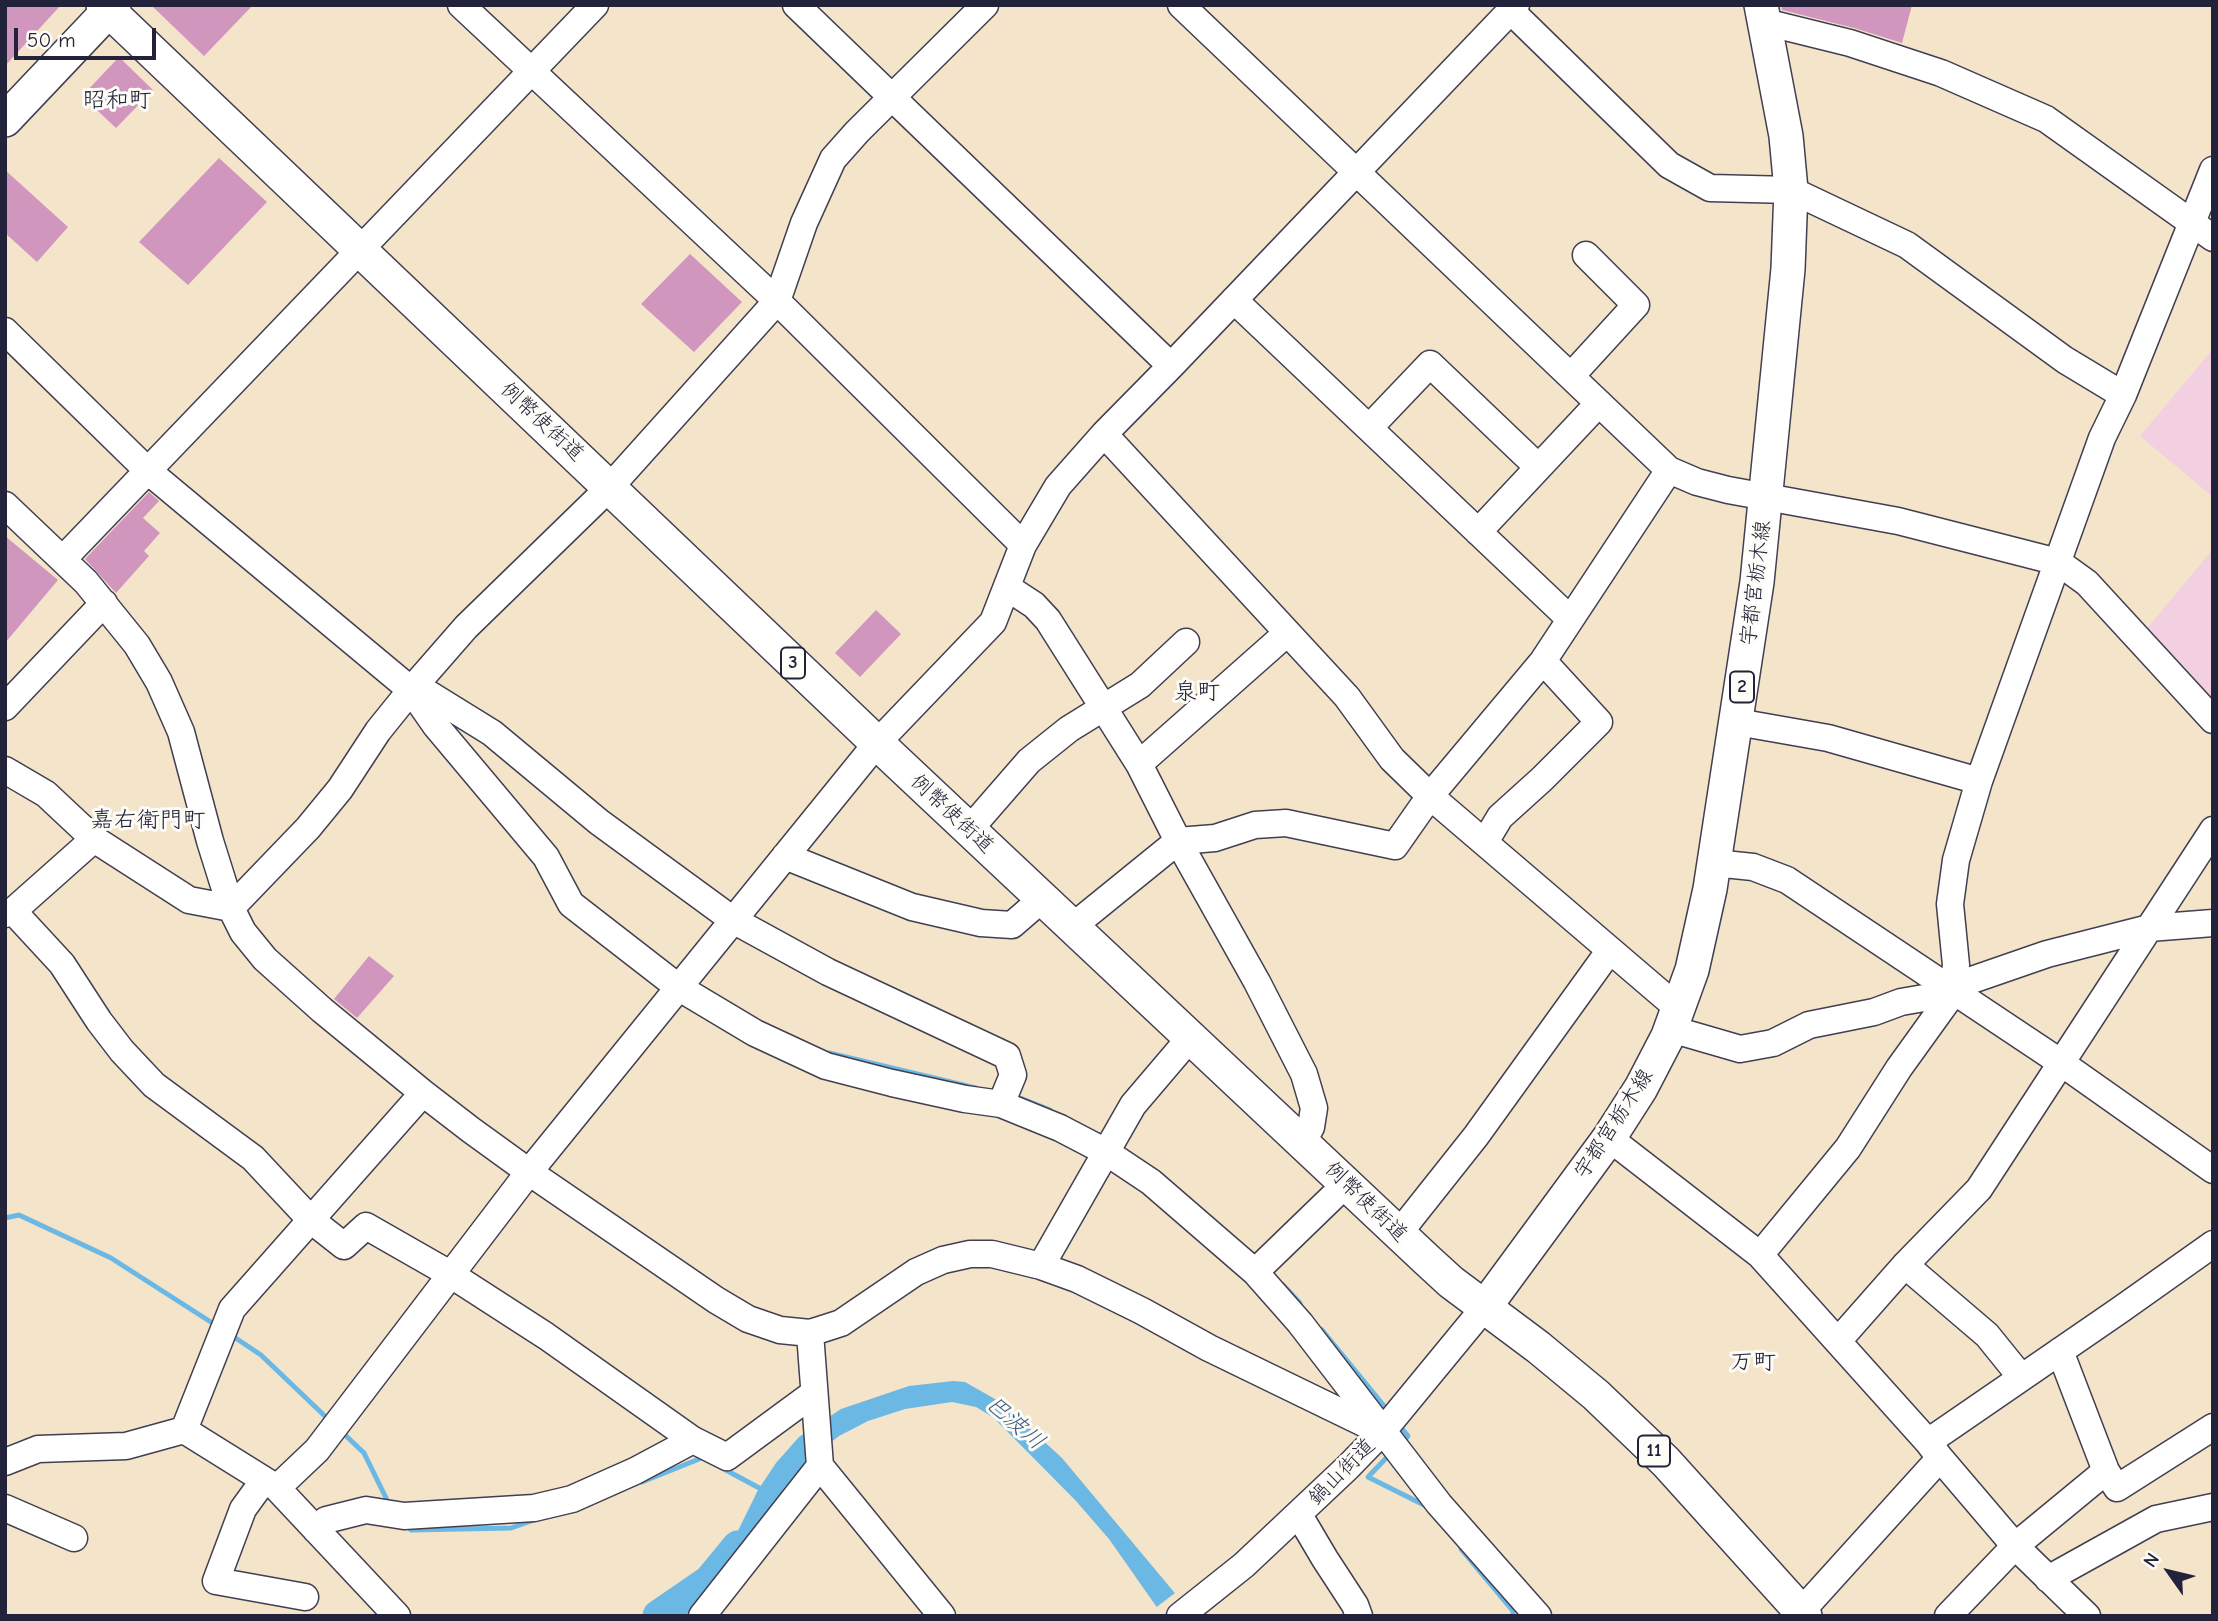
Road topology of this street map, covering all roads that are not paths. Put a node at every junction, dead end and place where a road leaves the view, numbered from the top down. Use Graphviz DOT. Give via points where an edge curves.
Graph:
graph roads {
  1 [pos="460,5"];
  2 [pos="595,5"];
  3 [pos="796,5"];
  4 [pos="985,5"];
  5 [pos="1181,5"];
  6 [pos="109,7"];
  7 [pos="1513,8"];
  8 [pos="1763,14"];
  9 [pos="531,71"];
  10 [pos="894,97"];
  11 [pos="5,120"];
  12 [pos="2213,170"];
  13 [pos="1357,173"];
  14 [pos="1791,190"];
  15 [pos="2191,222"];
  16 [pos="2213,238"];
  17 [pos="359,249"];
  18 [pos="1586,255"];
  19 [pos="1234,300"];
  20 [pos="777,301"];
  21 [pos="5,331"];
  22 [pos="1171,366"];
  23 [pos="1571,376"];
  24 [pos="2123,395"];
  25 [pos="1599,403"];
  26 [pos="1368,428"];
  27 [pos="1104,434"];
  28 [pos="1538,467"];
  29 [pos="1669,470"];
  30 [pos="148,471"];
  31 [pos="610,487"];
  32 [pos="1767,498"];
  33 [pos="5,505"];
  34 [pos="1478,532"];
  35 [pos="1023,545"];
  36 [pos="63,559"];
  37 [pos="2058,562"];
  38 [pos="1008,588"];
  39 [pos="104,603"];
  40 [pos="1570,620"];
  41 [pos="1286,634"];
  42 [pos="1186,642"];
  43 [pos="1543,661"];
  44 [pos="411,690"];
  45 [pos="5,707"];
  46 [pos="1103,708"];
  47 [pos="2213,720"];
  48 [pos="1737,722"];
  49 [pos="877,743"];
  50 [pos="1139,764"];
  51 [pos="5,770"];
  52 [pos="1979,780"];
  53 [pos="1430,796"];
  54 [pos="969,830"];
  55 [pos="2213,830"];
  56 [pos="94,839"];
  57 [pos="1178,841"];
  58 [pos="1485,842"];
  59 [pos="785,856"];
  60 [pos="1714,863"];
  61 [pos="1042,899"];
  62 [pos="231,908"];
  63 [pos="9,913"];
  64 [pos="733,920"];
  65 [pos="2213,923"];
  66 [pos="1072,927"];
  67 [pos="2148,928"];
  68 [pos="1610,950"];
  69 [pos="678,987"];
  70 [pos="1953,993"];
  71 [pos="1675,1019"];
  72 [pos="1190,1038"];
  73 [pos="2060,1062"];
  74 [pos="423,1093"];
  75 [pos="1001,1104"];
  76 [pos="1609,1138"];
  77 [pos="1303,1142"];
  78 [pos="1106,1152"];
  79 [pos="2213,1170"];
  80 [pos="528,1172"];
  81 [pos="1346,1184"];
  82 [pos="311,1220"];
  83 [pos="1399,1233"];
  84 [pos="2213,1244"];
  85 [pos="1760,1255"];
  86 [pos="1905,1265"];
  87 [pos="1041,1266"];
  88 [pos="1255,1272"];
  89 [pos="450,1274"];
  90 [pos="1484,1308"];
  91 [pos="810,1333"];
  92 [pos="1838,1341"];
  93 [pos="2060,1350"];
  94 [pos="2021,1377"];
  95 [pos="815,1404"];
  96 [pos="2213,1427"];
  97 [pos="184,1430"];
  98 [pos="1382,1432"];
  99 [pos="693,1440"];
  100 [pos="1934,1450"];
  101 [pos="5,1462"];
  102 [pos="819,1462"];
  103 [pos="2106,1471"];
  104 [pos="270,1484"];
  105 [pos="2213,1507"];
  106 [pos="5,1508"];
  107 [pos="1299,1515"];
  108 [pos="316,1530"];
  109 [pos="74,1538"];
  110 [pos="2015,1546"];
  111 [pos="2048,1579"];
  112 [pos="305,1597"];
  113 [pos="1187,1610"];
  114 [pos="1802,1615"];
  115 [pos="397,1616"];
  116 [pos="702,1616"];
  117 [pos="942,1616"];
  118 [pos="1359,1616"];
  119 [pos="1538,1616"];
  120 [pos="1948,1616"];
  121 [pos="2087,1616"];
  1 -- 9 [label="street"];
  2 -- 9 [label="street"];
  3 -- 10 [label="street"];
  4 -- 10 [label="street"];
  5 -- 13 [label="street"];
  6 -- 11 [label="main road"];
  6 -- 17 [label="main road, 例幣使街道 / 3"];
  7 -- 13 [label="street"];
  7 -- 14 [label="street" via="1669,165 1710,188"];
  8 -- 14 [label="main road, 宇都宮栃木線 / 2" via="1786,135"];
  8 -- 15 [label="street" via="1941,72 2046,119"];
  9 -- 17 [label="street"];
  9 -- 20 [label="street"];
  10 -- 20 [label="street" via="833,159"];
  10 -- 22 [label="street"];
  12 -- 15 [label="street"];
  13 -- 19 [label="street"];
  13 -- 23 [label="street"];
  14 -- 24 [label="street" via="1907,245 2065,360"];
  14 -- 32 [label="main road, 宇都宮栃木線 / 2"];
  15 -- 16 [label="street"];
  15 -- 24 [label="street"];
  17 -- 30 [label="street"];
  17 -- 31 [label="main road, 例幣使街道 / 3"];
  18 -- 23 [label="street" via="1636,305"];
  19 -- 22 [label="street"];
  19 -- 26 [label="street"];
  20 -- 31 [label="street"];
  20 -- 35 [label="street"];
  21 -- 30 [label="street"];
  22 -- 27 [label="street"];
  23 -- 25 [label="street"];
  24 -- 37 [label="street" via="2102,438"];
  25 -- 28 [label="street"];
  25 -- 29 [label="street"];
  26 -- 28 [label="street" via="1430,364"];
  26 -- 34 [label="street"];
  27 -- 35 [label="street" via="1058,486"];
  27 -- 41 [label="street"];
  28 -- 34 [label="street"];
  29 -- 32 [label="street" via="1697,482"];
  29 -- 40 [label="street"];
  30 -- 36 [label="street"];
  30 -- 44 [label="street"];
  31 -- 44 [label="street" via="466,627"];
  31 -- 49 [label="main road, 例幣使街道 / 3"];
  32 -- 37 [label="street" via="1898,521"];
  32 -- 48 [label="main road, 宇都宮栃木線 / 2"];
  33 -- 36 [label="street"];
  34 -- 40 [label="street"];
  35 -- 38 [label="street"];
  36 -- 39 [label="street"];
  37 -- 47 [label="street" via="2087,583"];
  37 -- 52 [label="street"];
  38 -- 46 [label="street" via="1048,620"];
  38 -- 49 [label="street" via="993,622"];
  39 -- 45 [label="street"];
  39 -- 62 [label="street" via="137,645 181,732"];
  40 -- 43 [label="street"];
  41 -- 50 [label="street"];
  41 -- 53 [label="street" via="1347,697 1392,759"];
  42 -- 46 [label="street" via="1140,685"];
  43 -- 53 [label="street"];
  43 -- 58 [label="street" via="1599,722 1500,817"];
  44 -- 62 [label="street" via="340,789"];
  44 -- 64 [label="street" via="429,695 492,733 599,822"];
  44 -- 69 [label="street" via="546,857 571,904"];
  46 -- 50 [label="street"];
  46 -- 54 [label="street" via="1029,761"];
  48 -- 52 [label="street" via="1828,737"];
  48 -- 60 [label="main road, 宇都宮栃木線 / 2"];
  49 -- 54 [label="main road, 例幣使街道 / 3"];
  49 -- 59 [label="street"];
  50 -- 57 [label="street"];
  51 -- 56 [label="street" via="46,794"];
  52 -- 70 [label="street" via="1956,860 1950,904 1956,965"];
  53 -- 57 [label="street" via="1395,846 1286,823"];
  53 -- 58 [label="street"];
  54 -- 61 [label="main road, 例幣使街道 / 3"];
  55 -- 67 [label="street"];
  56 -- 62 [label="street" via="189,900"];
  56 -- 63 [label="street"];
  57 -- 66 [label="street"];
  57 -- 77 [label="street" via="1304,1074 1314,1108"];
  58 -- 68 [label="street"];
  59 -- 61 [label="street" via="912,906 981,923 1012,925"];
  59 -- 64 [label="street"];
  60 -- 70 [label="street" via="1753,867 1787,880"];
  60 -- 71 [label="main road, 宇都宮栃木線 / 2" via="1692,970"];
  61 -- 66 [label="main road, 例幣使街道 / 3"];
  62 -- 74 [label="street" via="265,959"];
  63 -- 82 [label="street" via="62,964 99,1021 154,1085 253,1158"];
  64 -- 69 [label="street"];
  64 -- 75 [label="street" via="828,972 1007,1056 1013,1075"];
  65 -- 67 [label="street"];
  66 -- 72 [label="main road, 例幣使街道 / 3"];
  67 -- 70 [label="street" via="2047,954 1966,982"];
  67 -- 73 [label="street"];
  68 -- 71 [label="street"];
  68 -- 83 [label="street" via="1517,1081"];
  69 -- 75 [label="street" via="755,1033 827,1066"];
  69 -- 80 [label="street"];
  70 -- 71 [label="street" via="1809,1025 1773,1043 1740,1049"];
  70 -- 73 [label="street"];
  70 -- 85 [label="street" via="1848,1148"];
  71 -- 76 [label="main road, 宇都宮栃木線 / 2" via="1641,1088"];
  72 -- 77 [label="main road, 例幣使街道 / 3"];
  72 -- 78 [label="street" via="1133,1105"];
  73 -- 79 [label="street"];
  73 -- 86 [label="street" via="1979,1189"];
  74 -- 80 [label="street"];
  74 -- 82 [label="street"];
  75 -- 78 [label="street"];
  76 -- 85 [label="street"];
  76 -- 90 [label="main road, 宇都宮栃木線 / 2"];
  77 -- 81 [label="main road, 例幣使街道 / 3"];
  78 -- 87 [label="street"];
  78 -- 88 [label="street" via="1151,1181"];
  80 -- 89 [label="street"];
  80 -- 91 [label="street" via="748,1319 780,1330"];
  81 -- 83 [label="main road, 例幣使街道 / 3"];
  81 -- 88 [label="street"];
  82 -- 89 [label="street" via="344,1246 366,1226"];
  82 -- 97 [label="street" via="232,1309"];
  83 -- 90 [label="main road, 例幣使街道 / 3"];
  84 -- 93 [label="street"];
  85 -- 92 [label="street"];
  86 -- 92 [label="street"];
  86 -- 94 [label="street" via="1987,1335"];
  87 -- 91 [label="street" via="992,1254 943,1260 916,1272 841,1323"];
  87 -- 98 [label="street" via="1077,1279"];
  88 -- 98 [label="street"];
  89 -- 99 [label="street"];
  89 -- 104 [label="street" via="317,1450"];
  90 -- 98 [label="street, 鍋山街道"];
  90 -- 114 [label="main road, 例幣使街道 / 11" via="1596,1395 1656,1452"];
  91 -- 95 [label="street"];
  92 -- 100 [label="street"];
  93 -- 94 [label="street"];
  93 -- 103 [label="street"];
  94 -- 100 [label="street"];
  95 -- 99 [label="street" via="727,1457"];
  95 -- 102 [label="street"];
  96 -- 103 [label="street" via="2117,1488"];
  97 -- 101 [label="street" via="125,1446 38,1449"];
  97 -- 104 [label="street"];
  98 -- 107 [label="street, 鍋山街道"];
  98 -- 119 [label="street"];
  99 -- 108 [label="street" via="572,1499 534,1508 404,1516 366,1510 326,1520"];
  100 -- 110 [label="street"];
  100 -- 114 [label="street"];
  102 -- 116 [label="street"];
  102 -- 117 [label="street"];
  103 -- 110 [label="street"];
  104 -- 108 [label="street"];
  104 -- 112 [label="street" via="243,1509 216,1581"];
  105 -- 111 [label="street" via="2156,1519"];
  106 -- 109 [label="street"];
  107 -- 113 [label="street, 鍋山街道"];
  107 -- 118 [label="street"];
  108 -- 115 [label="street"];
  110 -- 111 [label="street"];
  110 -- 120 [label="street"];
  111 -- 121 [label="street"];
}
